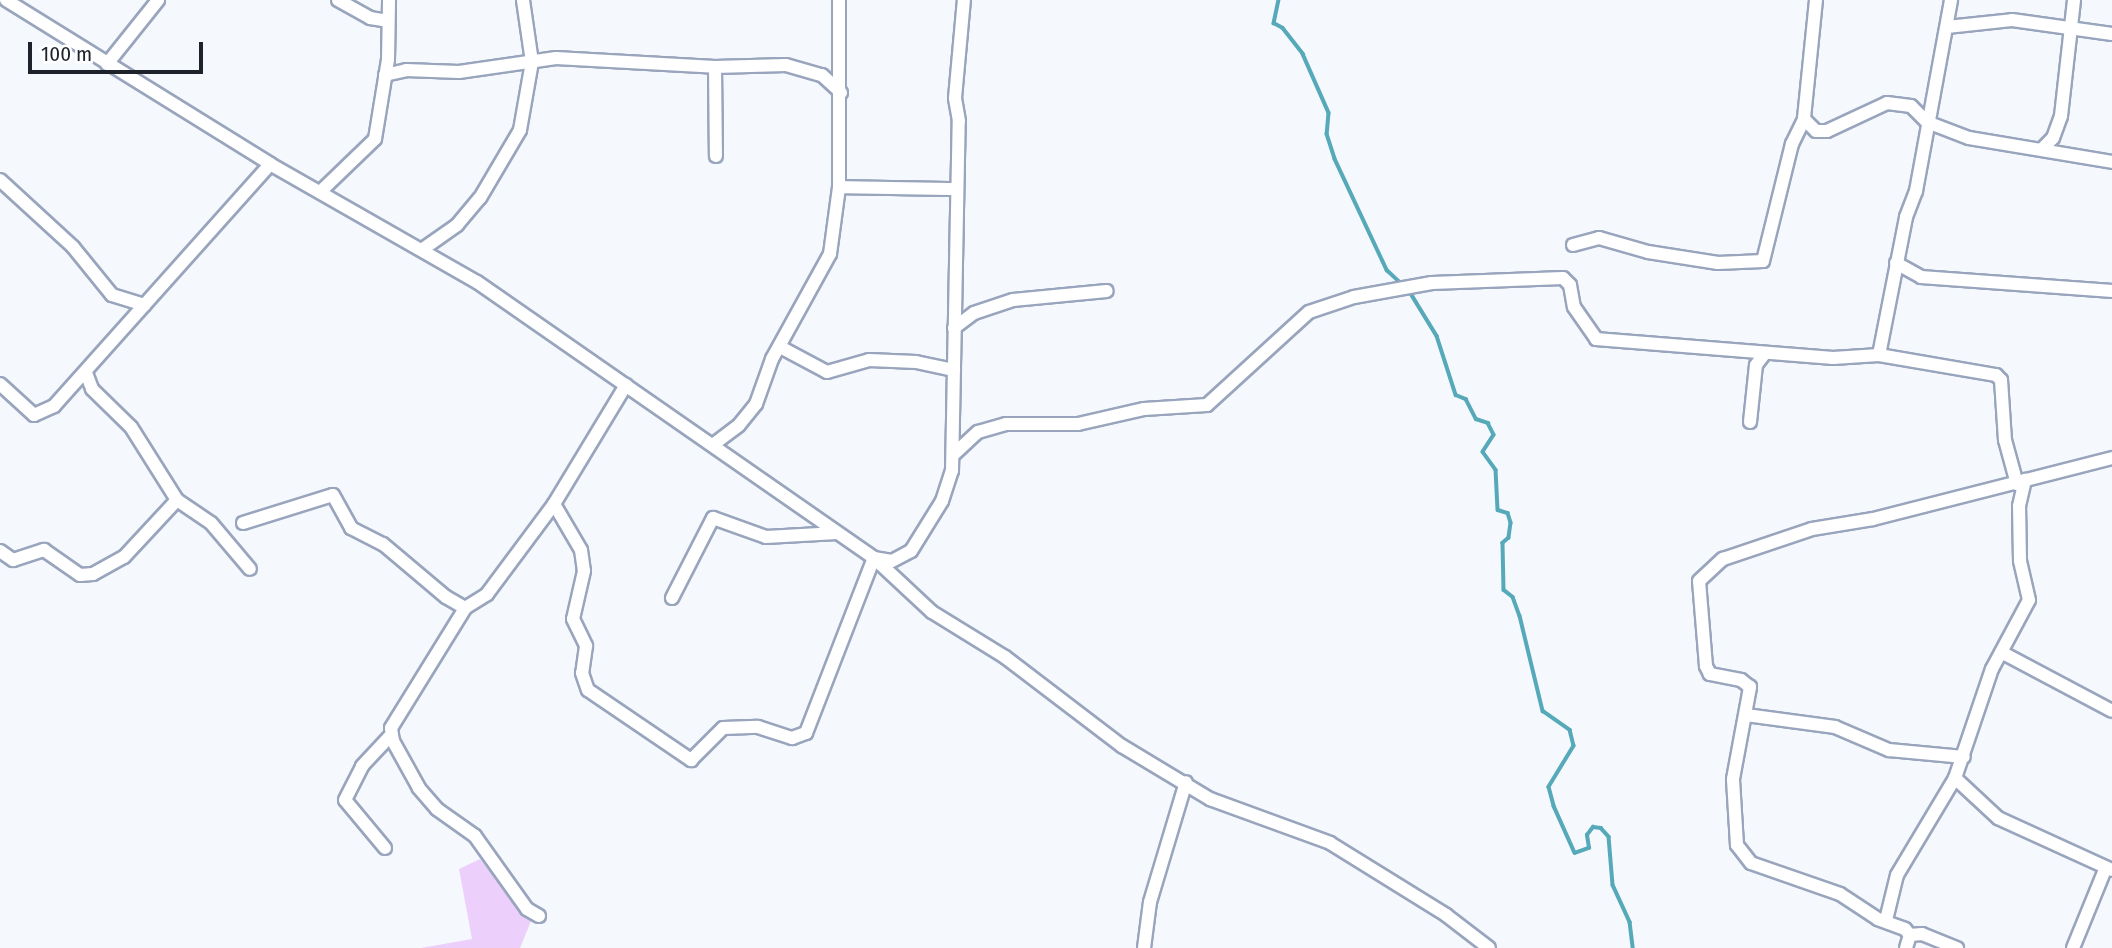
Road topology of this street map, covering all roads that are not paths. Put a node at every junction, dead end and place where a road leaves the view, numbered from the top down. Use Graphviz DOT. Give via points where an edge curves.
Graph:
graph roads {
  1 [pos="6,0"];
  2 [pos="159,0"];
  3 [pos="338,0"];
  4 [pos="388,0"];
  5 [pos="523,0"];
  6 [pos="839,0"];
  7 [pos="964,0"];
  8 [pos="1816,0"];
  9 [pos="1951,0"];
  10 [pos="2074,0"];
  11 [pos="388,21"];
  12 [pos="1947,27"];
  13 [pos="2071,28"];
  14 [pos="2112,34"];
  15 [pos="532,62"];
  16 [pos="107,64"];
  17 [pos="715,67"];
  18 [pos="385,75"];
  19 [pos="841,93"];
  20 [pos="1804,119"];
  21 [pos="1927,122"];
  22 [pos="2043,148"];
  23 [pos="716,156"];
  24 [pos="2112,162"];
  25 [pos="270,164"];
  26 [pos="0,180"];
  27 [pos="839,187"];
  28 [pos="957,189"];
  29 [pos="320,192"];
  30 [pos="1573,245"];
  31 [pos="423,249"];
  32 [pos="1896,263"];
  33 [pos="1107,291"];
  34 [pos="2112,291"];
  35 [pos="144,305"];
  36 [pos="954,328"];
  37 [pos="782,348"];
  38 [pos="1765,353"];
  39 [pos="1879,355"];
  40 [pos="954,370"];
  41 [pos="86,373"];
  42 [pos="0,384"];
  43 [pos="626,385"];
  44 [pos="1750,422"];
  45 [pos="714,444"];
  46 [pos="953,455"];
  47 [pos="2112,458"];
  48 [pos="2021,482"];
  49 [pos="177,500"];
  50 [pos="554,504"];
  51 [pos="243,523"];
  52 [pos="837,533"];
  53 [pos="0,551"];
  54 [pos="874,558"];
  55 [pos="250,569"];
  56 [pos="672,598"];
  57 [pos="466,608"];
  58 [pos="2003,653"];
  59 [pos="2112,711"];
  60 [pos="1745,715"];
  61 [pos="391,735"];
  62 [pos="1964,757"];
  63 [pos="1955,778"];
  64 [pos="1186,782"];
  65 [pos="385,848"];
  66 [pos="2109,869"];
  67 [pos="539,916"];
  68 [pos="1886,920"];
  69 [pos="1908,942"];
  70 [pos="1144,948"];
  71 [pos="1489,948"];
  72 [pos="1956,948"];
  73 [pos="2073,948"];
  1 -- 16 [label="street"];
  2 -- 16 [label="street"];
  3 -- 11 [label="street" via="370,18"];
  4 -- 11 [label="street"];
  5 -- 15 [label="street"];
  6 -- 19 [label="street"];
  7 -- 28 [label="street" via="957,36"];
  8 -- 20 [label="street"];
  9 -- 12 [label="street"];
  10 -- 13 [label="street"];
  11 -- 18 [label="street"];
  12 -- 13 [label="street" via="2012,20"];
  12 -- 21 [label="street"];
  13 -- 14 [label="street"];
  13 -- 22 [label="street" via="2062,116"];
  15 -- 17 [label="street" via="556,58"];
  15 -- 18 [label="street" via="459,72 406,70"];
  15 -- 31 [label="street" via="520,130 504,162 466,215"];
  16 -- 25 [label="street"];
  17 -- 19 [label="street" via="809,69 831,80"];
  17 -- 23 [label="street"];
  18 -- 29 [label="street" via="374,139"];
  19 -- 27 [label="street"];
  20 -- 21 [label="street" via="1816,131 1827,131 1887,103 1911,106"];
  20 -- 30 [label="street" via="1792,144 1763,261 1718,263 1648,252 1599,238"];
  21 -- 22 [label="street" via="1969,138"];
  21 -- 32 [label="street" via="1916,191"];
  22 -- 24 [label="street"];
  25 -- 29 [label="street"];
  25 -- 35 [label="street"];
  26 -- 35 [label="street" via="73,247 112,295"];
  27 -- 28 [label="street"];
  27 -- 37 [label="street" via="830,254"];
  28 -- 36 [label="street"];
  29 -- 31 [label="street"];
  31 -- 43 [label="street"];
  32 -- 34 [label="street" via="1922,278"];
  32 -- 39 [label="street"];
  33 -- 36 [label="street" via="1013,300 974,313"];
  35 -- 41 [label="street"];
  36 -- 40 [label="street"];
  37 -- 40 [label="street" via="827,372 869,360 916,362"];
  37 -- 45 [label="street" via="772,359 750,415"];
  38 -- 39 [label="street"];
  38 -- 44 [label="street" via="1756,365"];
  38 -- 46 [label="street" via="1596,339 1574,307 1570,285 1563,278 1433,283 1354,297 1309,312 1207,405 1144,409 1078,424 1006,424 978,432"];
  39 -- 48 [label="street" via="1996,375 2001,380 2005,440"];
  40 -- 46 [label="street"];
  41 -- 42 [label="street" via="44,414 24,410"];
  41 -- 49 [label="street" via="92,389 131,427"];
  43 -- 45 [label="street"];
  43 -- 50 [label="street"];
  45 -- 52 [label="street"];
  46 -- 54 [label="street" via="942,501 918,543 901,558"];
  47 -- 48 [label="street"];
  48 -- 58 [label="street" via="2020,561 2029,600"];
  48 -- 60 [label="street" via="1812,529 1723,559 1703,573 1697,591 1706,666 1718,678 1746,682"];
  49 -- 53 [label="street" via="124,557 93,574 80,575 44,550 13,560"];
  49 -- 55 [label="street" via="211,523"];
  50 -- 54 [label="street" via="577,540 583,562 573,619 586,646 583,682 691,760 723,728 758,727 792,738 806,733"];
  50 -- 57 [label="street" via="486,594"];
  51 -- 57 [label="street" via="333,495 351,528 383,544 446,597"];
  52 -- 54 [label="street"];
  52 -- 56 [label="street" via="766,537 713,518"];
  54 -- 64 [label="street" via="932,612 1005,657 1122,746"];
  57 -- 61 [label="street" via="395,720"];
  58 -- 59 [label="street"];
  58 -- 62 [label="street" via="1983,692"];
  60 -- 62 [label="street" via="1835,727 1889,750"];
  60 -- 68 [label="street" via="1732,779 1734,834 1743,855 1758,866 1840,894"];
  61 -- 65 [label="street" via="362,766 345,800"];
  61 -- 67 [label="street" via="432,805 475,836 527,909"];
  62 -- 63 [label="street"];
  63 -- 66 [label="street" via="1998,818"];
  63 -- 68 [label="street" via="1897,875"];
  64 -- 70 [label="street" via="1150,902"];
  64 -- 71 [label="street" via="1227,806 1330,843 1446,915"];
  66 -- 73 [label="street"];
  68 -- 69 [label="street"];
  69 -- 72 [label="street" via="1922,934"];
}
